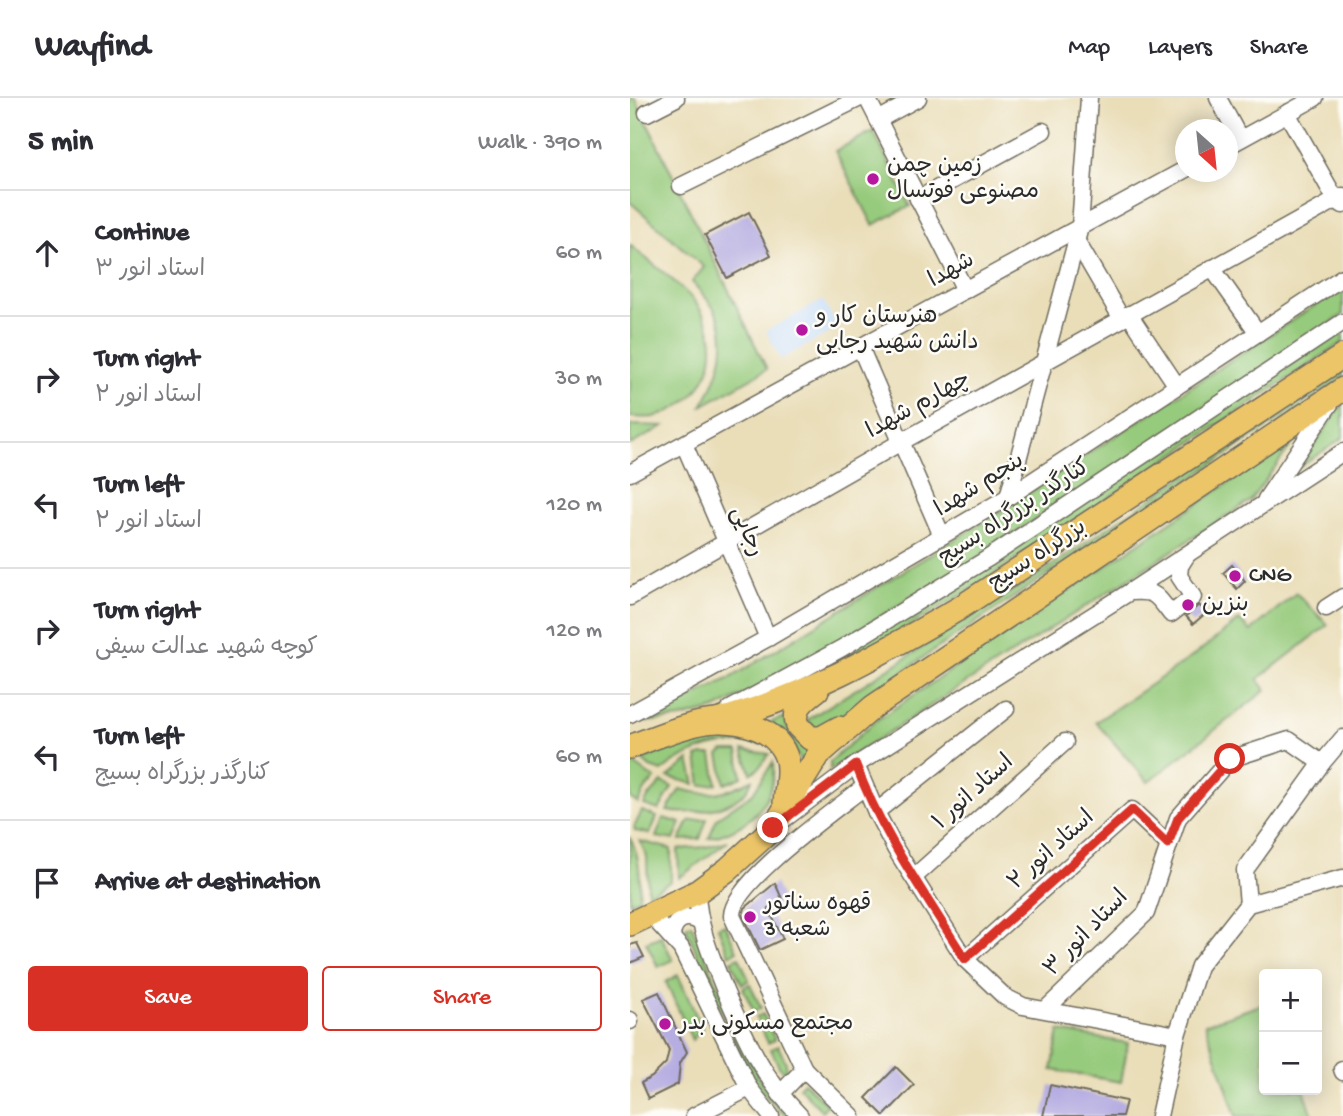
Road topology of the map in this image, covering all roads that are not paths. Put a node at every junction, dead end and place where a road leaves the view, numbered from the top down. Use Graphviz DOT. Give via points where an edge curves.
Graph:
graph roads {
  1 [pos="676,98"];
  2 [pos="860,98"];
  3 [pos="867,98"];
  4 [pos="918,98"];
  5 [pos="1218,98"];
  6 [pos="1315,98"];
  7 [pos="1093,100"];
  8 [pos="647,113"];
  9 [pos="1287,113"];
  10 [pos="1226,119"];
  11 [pos="878,120"];
  12 [pos="1043,131"];
  13 [pos="1238,140"];
  14 [pos="1175,175"];
  15 [pos="681,186"];
  16 [pos="918,199"];
  17 [pos="1341,200"];
  18 [pos="1078,234"];
  19 [pos="1212,268"];
  20 [pos="1343,277"];
  21 [pos="965,290"];
  22 [pos="1126,317"];
  23 [pos="1343,322"];
  24 [pos="1258,333"];
  25 [pos="860,347"];
  26 [pos="1343,356"];
  27 [pos="1043,363"];
  28 [pos="1177,386"];
  29 [pos="1340,391"];
  30 [pos="901,442"];
  31 [pos="684,444"];
  32 [pos="1343,452"];
  33 [pos="630,473"];
  34 [pos="1007,497"];
  35 [pos="1261,507"];
  36 [pos="942,536"];
  37 [pos="726,543"];
  38 [pos="1189,553"];
  39 [pos="1128,593"];
  40 [pos="630,597"];
  41 [pos="1343,597"];
  42 [pos="1326,608"];
  43 [pos="768,638"];
  44 [pos="847,672"];
  45 [pos="873,707"];
  46 [pos="1006,709"];
  47 [pos="630,714"];
  48 [pos="709,722"];
  49 [pos="1343,737"];
  50 [pos="1065,742"];
  51 [pos="630,747"];
  52 [pos="1322,763"];
  53 [pos="856,765"];
  54 [pos="864,787"];
  55 [pos="785,806"];
  56 [pos="876,812"];
  57 [pos="773,828"];
  58 [pos="1168,844"];
  59 [pos="914,877"];
  60 [pos="1343,877"];
  61 [pos="697,892"];
  62 [pos="1248,904"];
  63 [pos="641,920"];
  64 [pos="700,922"];
  65 [pos="672,936"];
  66 [pos="965,959"];
  67 [pos="1046,1009"];
  68 [pos="1177,1035"];
  69 [pos="804,1069"];
  70 [pos="749,1088"];
  71 [pos="780,1094"];
  72 [pos="694,1116"];
  73 [pos="771,1116"];
  74 [pos="800,1116"];
  75 [pos="852,1116"];
  76 [pos="1159,1116"];
  1 -- 8 [label="street"];
  2 -- 15 [label="street"];
  3 -- 11 [label="street"];
  4 -- 11 [label="street"];
  5 -- 10 [label="street"];
  6 -- 9 [label="street"];
  7 -- 18 [label="street"];
  9 -- 13 [label="street"];
  9 -- 17 [label="street"];
  11 -- 16 [label="street"];
  12 -- 16 [label="street"];
  14 -- 18 [label="street, شهدا"];
  16 -- 21 [label="street"];
  17 -- 19 [label="street, چهارم شهدا"];
  18 -- 21 [label="street, شهدا"];
  18 -- 22 [label="street"];
  18 -- 27 [label="street"];
  19 -- 22 [label="street, چهارم شهدا"];
  19 -- 24 [label="street"];
  20 -- 24 [label="street, پنجم شهدا"];
  21 -- 25 [label="street, شهدا"];
  22 -- 27 [label="street, چهارم شهدا"];
  22 -- 28 [label="street"];
  23 -- 48 [label="street, کنارگذر بزرگراه بسیج" via="987,559"];
  24 -- 28 [label="street, پنجم شهدا"];
  25 -- 30 [label="street"];
  25 -- 31 [label="street, شهدا"];
  26 -- 44 [label="highway, بزرگراه بسیج" via="958,608"];
  27 -- 30 [label="street, چهارم شهدا"];
  27 -- 34 [label="street"];
  28 -- 34 [label="street, پنجم شهدا"];
  29 -- 35 [label="street"];
  29 -- 45 [label="highway, بزرگراه بسیج"];
  30 -- 36 [label="street"];
  30 -- 37 [label="street, چهارم شهدا"];
  31 -- 33 [label="street, شهدا"];
  31 -- 37 [label="street, رجایی"];
  32 -- 35 [label="street"];
  34 -- 36 [label="street, پنجم شهدا"];
  35 -- 38 [label="street"];
  36 -- 43 [label="street, پنجم شهدا"];
  37 -- 40 [label="street, چهارم شهدا"];
  37 -- 43 [label="street, رجایی"];
  38 -- 39 [label="street"];
  38 -- 39 [label="street" via="1179,576 1193,597 1171,614 1154,593"];
  39 -- 53 [label="street"];
  41 -- 42 [label="street"];
  43 -- 47 [label="street, پنجم شهدا"];
  44 -- 45 [label="highway" via="801,703 796,711 797,726 810,738 821,738"];
  44 -- 48 [label="highway, بزرگراه بسیج" via="757,710"];
  45 -- 55 [label="highway, بزرگراه بسیج" via="819,754"];
  46 -- 56 [label="street"];
  48 -- 51 [label="highway, بزرگراه بسیج"];
  48 -- 55 [label="highway" via="761,730 779,743 787,760"];
  49 -- 52 [label="street"];
  50 -- 59 [label="street, استاد انور ۱"];
  52 -- 58 [label="street, استاد انور ۳" via="1289,740 1230,759 1178,818"];
  52 -- 62 [label="street" via="1245,870"];
  53 -- 54 [label="street"];
  53 -- 57 [label="street"];
  54 -- 56 [label="street"];
  54 -- 69 [label="street" via="754,877 732,908"];
  55 -- 57 [label="highway, بزرگراه بسیج"];
  56 -- 59 [label="street"];
  57 -- 61 [label="highway, بزرگراه بسیج"];
  58 -- 66 [label="street, استاد انور ۲" via="1132,810"];
  58 -- 67 [label="street, استاد انور ۳" via="1146,913"];
  59 -- 66 [label="street"];
  60 -- 62 [label="street"];
  61 -- 63 [label="highway, بزرگراه بسیج"];
  61 -- 64 [label="street"];
  62 -- 68 [label="street" via="1199,966"];
  63 -- 65 [label="street"];
  64 -- 65 [label="street" via="682,919 673,927"];
  64 -- 71 [label="street" via="750,1048"];
  65 -- 70 [label="street"];
  66 -- 67 [label="street" via="1005,997 1023,1006"];
  67 -- 68 [label="street"];
  68 -- 76 [label="street"];
  69 -- 71 [label="street"];
  69 -- 75 [label="street"];
  70 -- 72 [label="street"];
  70 -- 73 [label="street"];
  71 -- 74 [label="street"];
}
